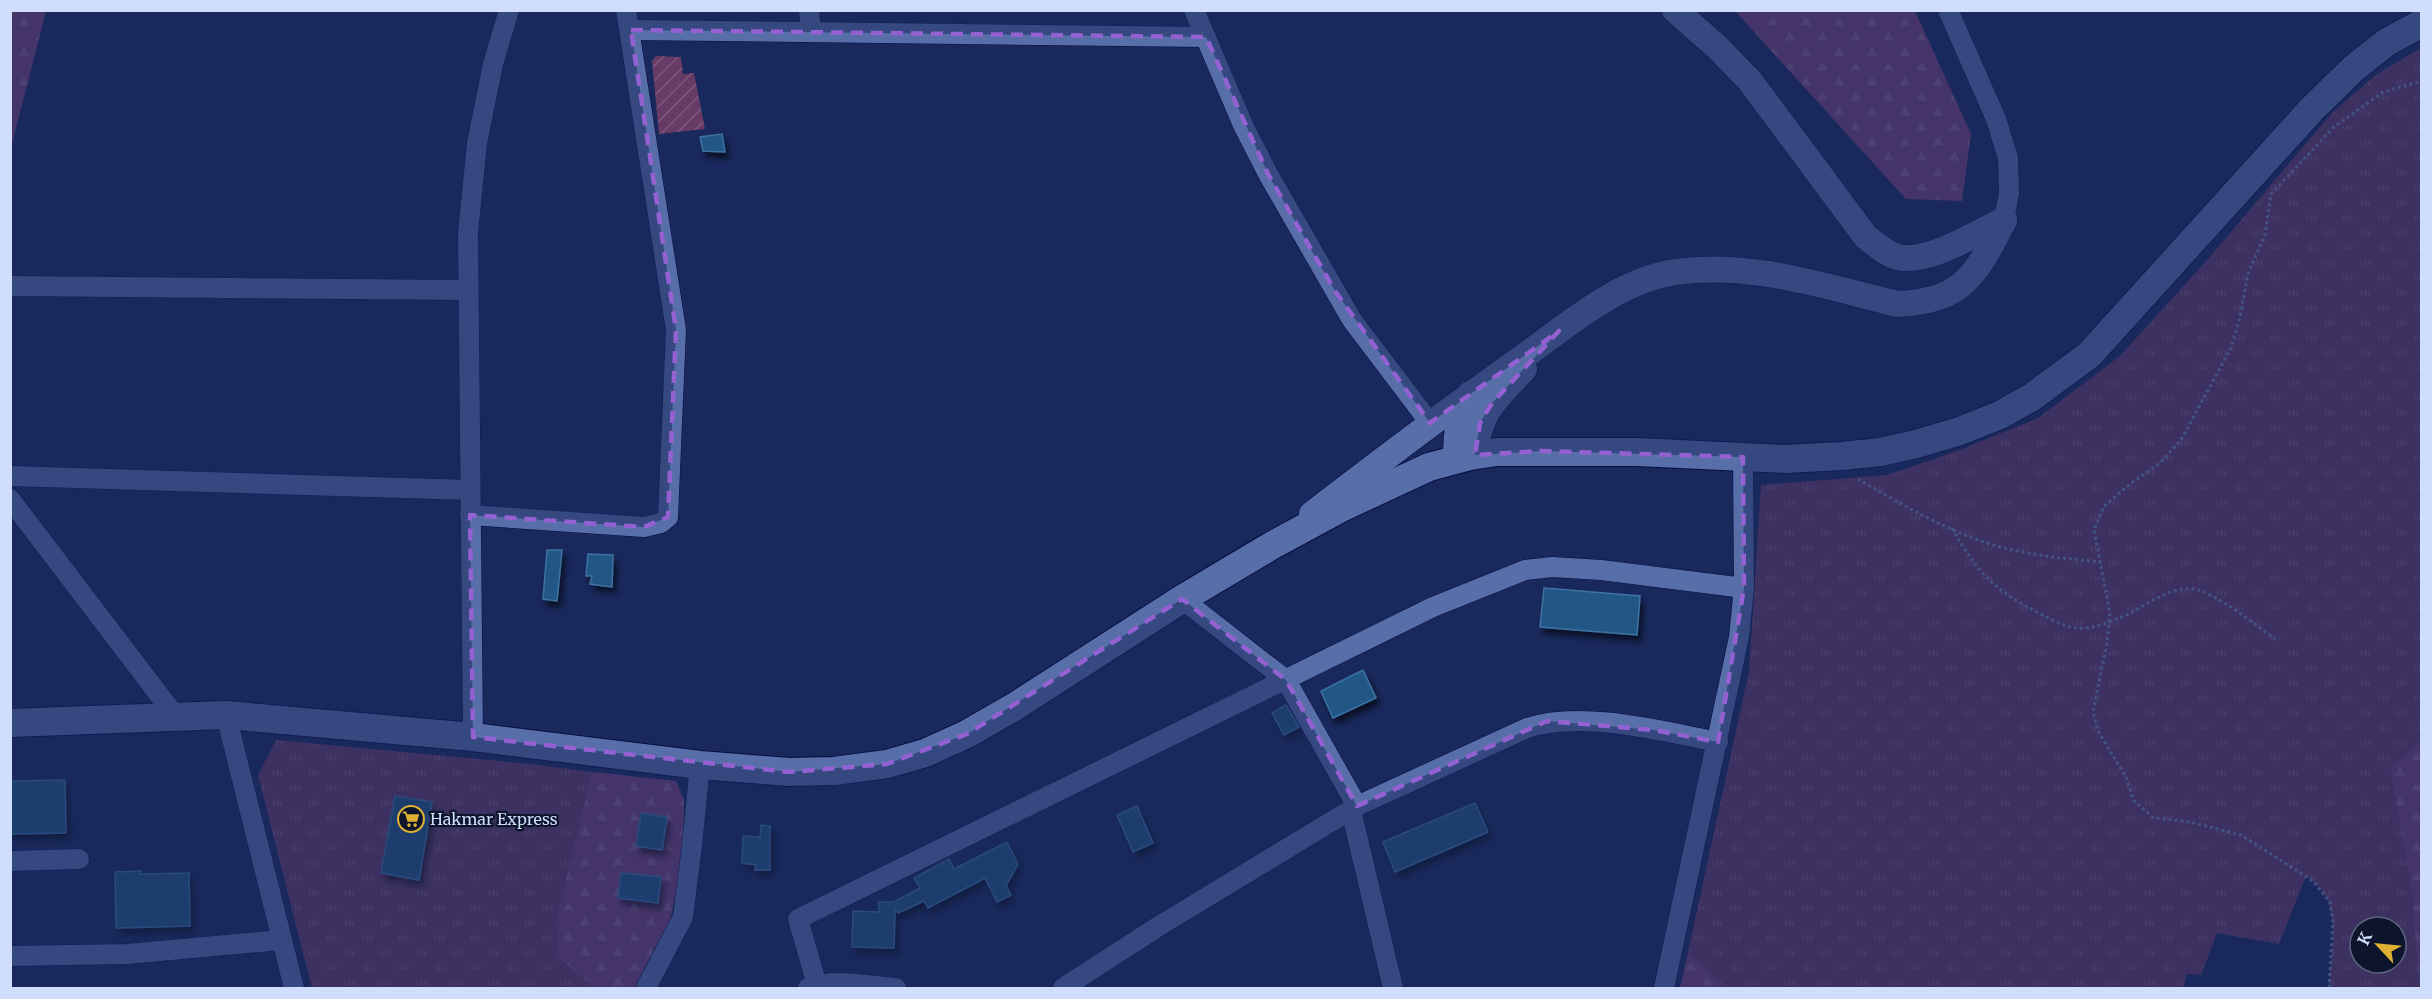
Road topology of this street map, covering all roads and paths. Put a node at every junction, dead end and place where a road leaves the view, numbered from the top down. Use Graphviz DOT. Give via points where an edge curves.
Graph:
graph roads {
  1 [pos="510,10"];
  2 [pos="809,10"];
  3 [pos="1194,10"];
  4 [pos="1675,10"];
  5 [pos="1948,10"];
  6 [pos="629,20"];
  7 [pos="2421,23"];
  8 [pos="811,30"];
  9 [pos="1206,37"];
  10 [pos="2421,81"];
  11 [pos="2004,220"];
  12 [pos="10,286"];
  13 [pos="467,290"];
  14 [pos="1559,331"];
  15 [pos="1470,394"];
  16 [pos="1430,423"];
  17 [pos="1466,457"];
  18 [pos="1743,457"];
  19 [pos="1851,475"];
  20 [pos="10,476"];
  21 [pos="470,490"];
  22 [pos="10,499"];
  23 [pos="470,514"];
  24 [pos="1952,528"];
  25 [pos="1271,546"];
  26 [pos="2101,562"];
  27 [pos="1744,588"];
  28 [pos="1182,599"];
  29 [pos="2109,622"];
  30 [pos="2275,639"];
  31 [pos="1286,680"];
  32 [pos="226,716"];
  33 [pos="176,717"];
  34 [pos="10,723"];
  35 [pos="473,737"];
  36 [pos="1718,742"];
  37 [pos="700,765"];
  38 [pos="1354,808"];
  39 [pos="79,859"];
  40 [pos="10,861"];
  41 [pos="281,940"];
  42 [pos="10,956"];
  43 [pos="813,987"];
  44 [pos="294,988"];
  45 [pos="646,988"];
  46 [pos="896,988"];
  47 [pos="1063,988"];
  48 [pos="1393,988"];
  49 [pos="1664,988"];
  50 [pos="2329,988"];
  1 -- 13 [label="street" via="493,64 477,143"];
  2 -- 8 [label="street"];
  3 -- 9 [label="street"];
  4 -- 11 [label="street" via="1750,81 1866,237 1882,250 1901,258 1925,255"];
  5 -- 11 [label="street" via="1996,119 2008,158 2009,193"];
  6 -- 8 [label="street"];
  6 -- 23 [label="street" via="676,330 668,518 644,527"];
  7 -- 18 [label="main road" via="2387,42 2354,68 2311,110 2089,355 2032,397 1960,431 1881,452"];
  8 -- 9 [label="street"];
  9 -- 16 [label="street" via="1263,164 1329,282 1352,320"];
  10 -- 26 [label="path" via="2384,92 2334,127 2271,194 2265,235 2248,273 2231,348 2181,440 2160,463 2104,506 2094,530"];
  11 -- 14 [label="street" via="1982,264 1954,291 1936,299 1898,304 1776,275 1705,269 1644,280 1613,294"];
  12 -- 13 [label="street"];
  13 -- 21 [label="street"];
  14 -- 15 [label="street"];
  14 -- 17 [label="street" via="1492,403"];
  15 -- 16 [label="street"];
  15 -- 17 [label="street" via="1458,418 1456,434"];
  16 -- 25 [label="street"];
  17 -- 18 [label="main road" via="1541,451"];
  17 -- 25 [label="main road" via="1391,483"];
  18 -- 27 [label="street"];
  19 -- 24 [label="path"];
  20 -- 21 [label="street"];
  21 -- 23 [label="street"];
  22 -- 33 [label="street"];
  23 -- 35 [label="street"];
  24 -- 26 [label="path" via="2016,551"];
  24 -- 29 [label="path" via="1969,558 1989,581 2019,603 2078,629"];
  25 -- 28 [label="main road"];
  26 -- 29 [label="path"];
  27 -- 31 [label="street" via="1601,570 1525,570 1433,607"];
  27 -- 36 [label="street" via="1739,637"];
  28 -- 31 [label="street"];
  28 -- 37 [label="main road" via="1014,708 925,753 887,764 834,771 789,772"];
  29 -- 30 [label="path" via="2176,589 2196,589"];
  29 -- 50 [label="path" via="2093,712 2098,731 2126,777 2134,801 2154,818 2241,835 2313,881 2330,902 2333,921"];
  31 -- 38 [label="street"];
  31 -- 43 [label="street" via="798,919"];
  32 -- 33 [label="main road"];
  32 -- 35 [label="main road"];
  32 -- 41 [label="street"];
  33 -- 34 [label="main road"];
  35 -- 37 [label="main road"];
  36 -- 38 [label="street" via="1654,730 1571,720 1547,721"];
  36 -- 49 [label="street"];
  37 -- 45 [label="street" via="682,917"];
  38 -- 47 [label="street"];
  38 -- 48 [label="street"];
  39 -- 40 [label="street"];
  41 -- 42 [label="street" via="127,954"];
  41 -- 44 [label="street"];
  43 -- 46 [label="street" via="839,983"];
}
